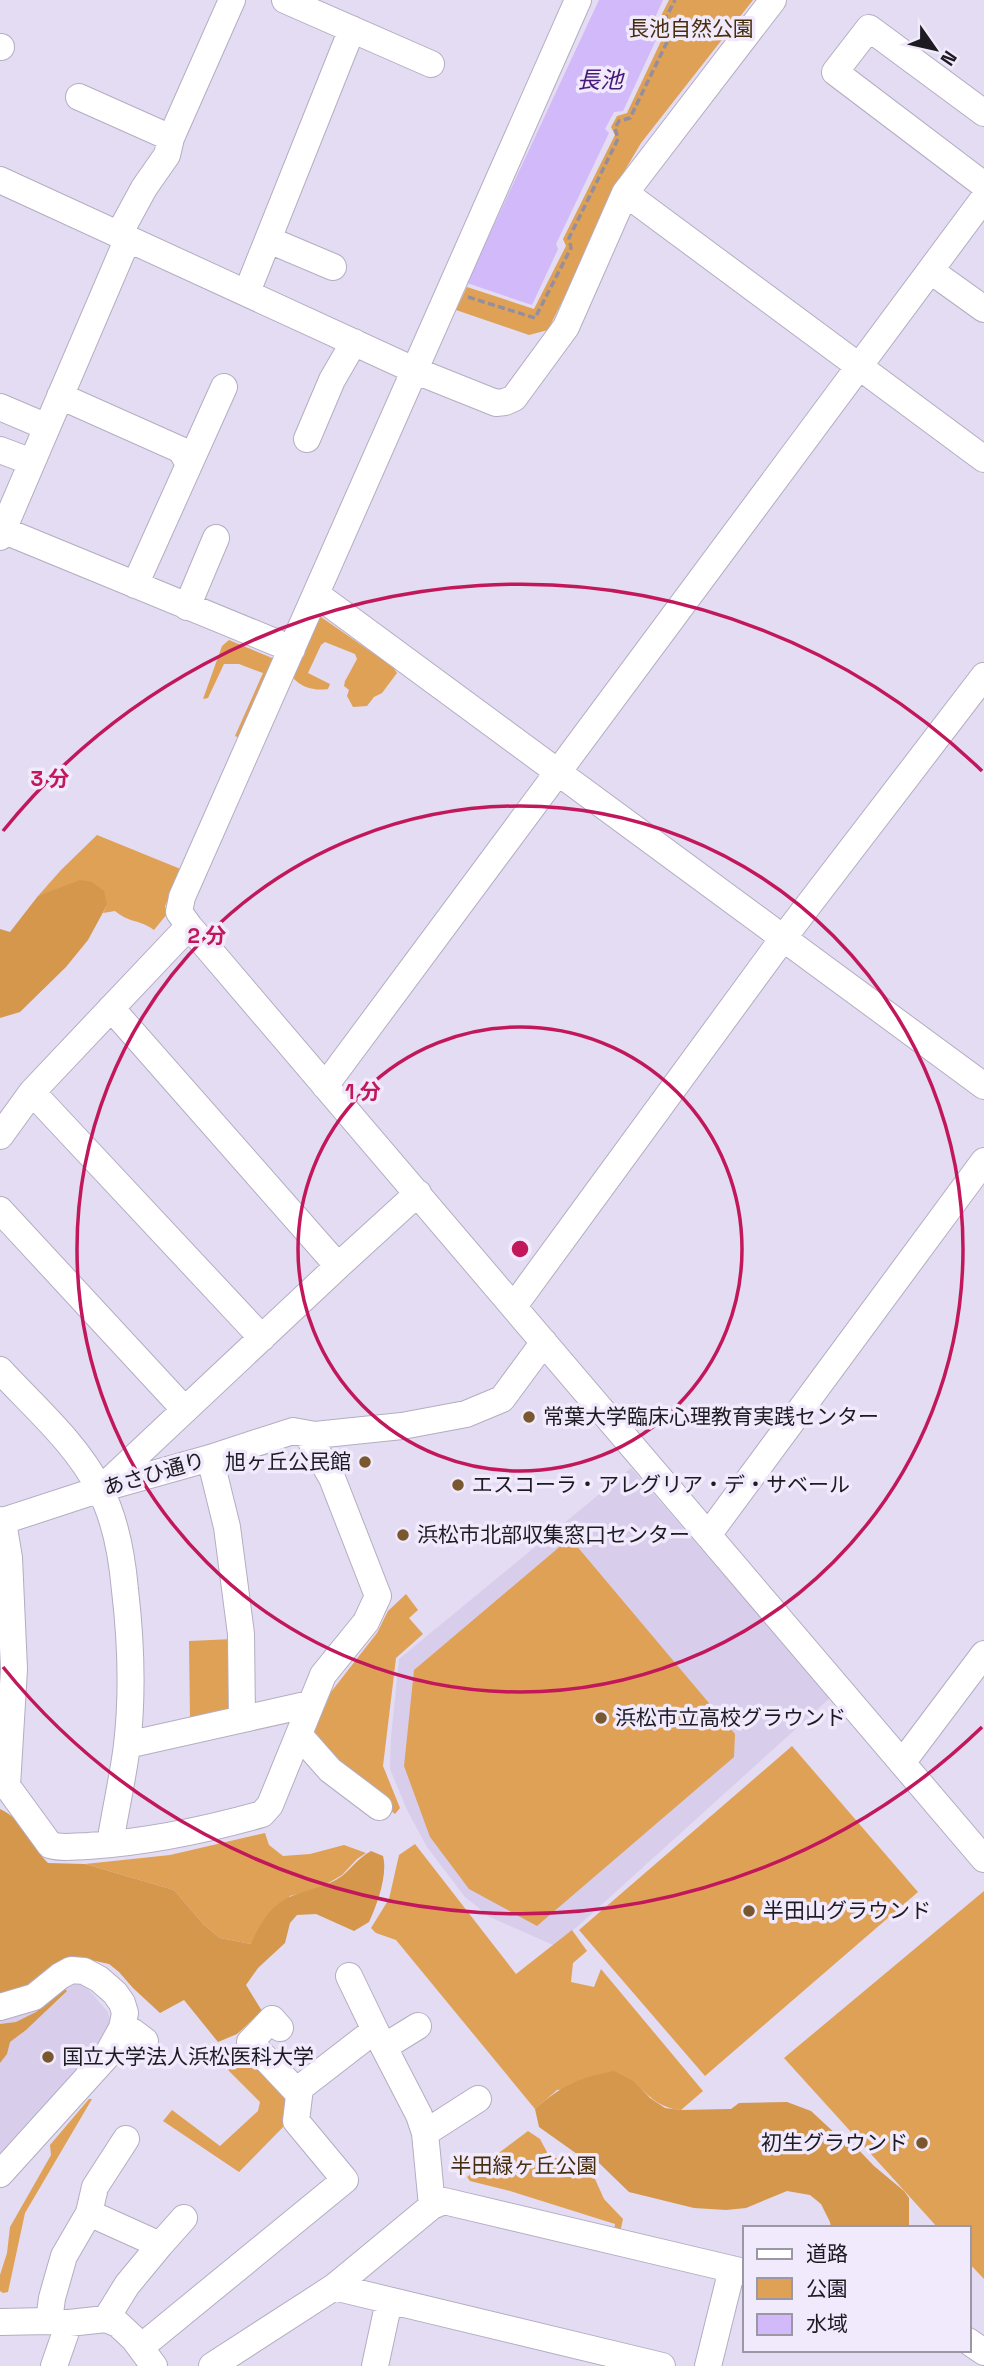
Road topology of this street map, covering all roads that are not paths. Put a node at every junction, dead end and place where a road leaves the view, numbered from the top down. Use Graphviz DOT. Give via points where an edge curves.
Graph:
graph roads {
  1 [pos="232,0"];
  2 [pos="285,0"];
  3 [pos="578,0"];
  4 [pos="773,0"];
  5 [pos="352,29"];
  6 [pos="431,64"];
  7 [pos="79,97"];
  8 [pos="984,113"];
  9 [pos="171,138"];
  10 [pos="0,180"];
  11 [pos="984,185"];
  12 [pos="625,193"];
  13 [pos="984,198"];
  14 [pos="124,236"];
  15 [pos="269,240"];
  16 [pos="333,267"];
  17 [pos="931,271"];
  18 [pos="247,292"];
  19 [pos="984,309"];
  20 [pos="354,342"];
  21 [pos="861,366"];
  22 [pos="416,370"];
  23 [pos="224,387"];
  24 [pos="60,396"];
  25 [pos="0,407"];
  26 [pos="47,427"];
  27 [pos="307,439"];
  28 [pos="0,450"];
  29 [pos="984,459"];
  30 [pos="32,462"];
  31 [pos="189,465"];
  32 [pos="1,532"];
  33 [pos="216,538"];
  34 [pos="135,585"];
  35 [pos="316,594"];
  36 [pos="187,607"];
  37 [pos="292,649"];
  38 [pos="984,676"];
  39 [pos="559,773"];
  40 [pos="189,926"];
  41 [pos="784,937"];
  42 [pos="111,1008"];
  43 [pos="326,1086"];
  44 [pos="984,1086"];
  45 [pos="32,1092"];
  46 [pos="0,1136"];
  47 [pos="984,1161"];
  48 [pos="418,1193"];
  49 [pos="0,1210"];
  50 [pos="338,1266"];
  51 [pos="514,1306"];
  52 [pos="262,1338"];
  53 [pos="544,1342"];
  54 [pos="0,1370"];
  55 [pos="185,1410"];
  56 [pos="308,1436"];
  57 [pos="210,1458"];
  58 [pos="100,1489"];
  59 [pos="1,1521"];
  60 [pos="708,1535"];
  61 [pos="984,1654"];
  62 [pos="310,1704"];
  63 [pos="242,1718"];
  64 [pos="300,1736"];
  65 [pos="127,1745"];
  66 [pos="4,1762"];
  67 [pos="902,1763"];
  68 [pos="379,1807"];
  69 [pos="110,1844"];
  70 [pos="984,1859"];
  71 [pos="349,1976"];
  72 [pos="0,2007"];
  73 [pos="418,2026"];
  74 [pos="280,2028"];
  75 [pos="380,2039"];
  76 [pos="299,2094"];
  77 [pos="478,2099"];
  78 [pos="425,2133"];
  79 [pos="113,2147"];
  80 [pos="0,2174"];
  81 [pos="432,2206"];
  82 [pos="89,2213"];
  83 [pos="184,2218"];
  84 [pos="160,2245"];
  85 [pos="738,2271"];
  86 [pos="334,2287"];
  87 [pos="389,2301"];
  88 [pos="106,2319"];
  89 [pos="0,2322"];
  90 [pos="59,2322"];
  91 [pos="148,2357"];
  92 [pos="586,2358"];
  93 [pos="54,2366"];
  94 [pos="212,2366"];
  95 [pos="375,2366"];
  96 [pos="662,2366"];
  97 [pos="708,2366"];
  1 -- 9 [label="street"];
  2 -- 5 [label="street"];
  3 -- 22 [label="street"];
  4 -- 12 [label="street"];
  5 -- 6 [label="street"];
  5 -- 15 [label="street"];
  7 -- 9 [label="street"];
  8 -- 11 [label="street" via="869,28 835,72"];
  9 -- 14 [label="street" via="167,155 144,188"];
  10 -- 14 [label="street"];
  12 -- 21 [label="street"];
  12 -- 22 [label="street" via="566,327 514,398 496,403"];
  13 -- 17 [label="street"];
  14 -- 18 [label="street"];
  14 -- 24 [label="street"];
  15 -- 16 [label="street"];
  15 -- 18 [label="street"];
  17 -- 19 [label="street"];
  17 -- 21 [label="street"];
  18 -- 20 [label="street"];
  20 -- 22 [label="street"];
  20 -- 27 [label="street"];
  21 -- 29 [label="street"];
  21 -- 39 [label="street"];
  22 -- 35 [label="street"];
  23 -- 31 [label="street"];
  24 -- 26 [label="street"];
  24 -- 31 [label="street" via="181,450"];
  25 -- 26 [label="street"];
  26 -- 30 [label="street"];
  28 -- 30 [label="street"];
  30 -- 32 [label="street"];
  31 -- 34 [label="street"];
  32 -- 34 [label="street"];
  33 -- 36 [label="street"];
  34 -- 36 [label="street"];
  35 -- 37 [label="street"];
  35 -- 39 [label="street"];
  36 -- 37 [label="street"];
  37 -- 40 [label="street" via="182,897 179,912"];
  38 -- 41 [label="street"];
  39 -- 41 [label="street"];
  39 -- 43 [label="street"];
  40 -- 42 [label="street"];
  40 -- 43 [label="street"];
  41 -- 44 [label="street"];
  41 -- 51 [label="street"];
  42 -- 45 [label="street"];
  42 -- 50 [label="street"];
  43 -- 48 [label="street"];
  45 -- 46 [label="street"];
  45 -- 52 [label="street"];
  47 -- 60 [label="street"];
  48 -- 50 [label="street"];
  48 -- 51 [label="street"];
  49 -- 55 [label="street"];
  50 -- 52 [label="street"];
  51 -- 53 [label="street"];
  52 -- 55 [label="street"];
  53 -- 56 [label="street, あさひ通り" via="502,1399 493,1404 429,1422"];
  53 -- 60 [label="street"];
  54 -- 58 [label="street" via="64,1439"];
  55 -- 58 [label="street"];
  56 -- 57 [label="street, あさひ通り" via="293,1431"];
  56 -- 62 [label="street" via="332,1478 378,1596 366,1622 323,1675"];
  57 -- 58 [label="street, あさひ通り"];
  57 -- 63 [label="street" via="228,1527 241,1634"];
  58 -- 59 [label="street, あさひ通り"];
  58 -- 65 [label="street" via="118,1541 127,1601 131,1667"];
  59 -- 66 [label="street" via="10,1570 14,1669"];
  60 -- 67 [label="street"];
  61 -- 67 [label="street"];
  62 -- 63 [label="street"];
  62 -- 64 [label="street"];
  63 -- 65 [label="street"];
  64 -- 68 [label="street" via="330,1770"];
  64 -- 69 [label="street" via="270,1805 261,1815"];
  65 -- 69 [label="street"];
  66 -- 69 [label="street" via="7,1786 50,1844"];
  67 -- 70 [label="street"];
  71 -- 75 [label="street"];
  72 -- 80 [label="street" via="34,1997 71,1970 84,1971 115,1993 134,2035 106,2057"];
  73 -- 75 [label="street"];
  74 -- 76 [label="street" via="272,2019 250,2042"];
  75 -- 76 [label="street" via="300,2088"];
  75 -- 78 [label="street"];
  76 -- 91 [label="street" via="296,2121 345,2180"];
  77 -- 78 [label="street"];
  78 -- 81 [label="street"];
  79 -- 82 [label="street"];
  81 -- 85 [label="street" via="444,2201"];
  81 -- 86 [label="street"];
  82 -- 84 [label="street"];
  82 -- 90 [label="street" via="60,2265"];
  83 -- 84 [label="street"];
  84 -- 88 [label="street"];
  85 -- 97 [label="street"];
  86 -- 87 [label="street"];
  86 -- 94 [label="street"];
  87 -- 92 [label="street"];
  87 -- 95 [label="street"];
  88 -- 90 [label="street"];
  88 -- 91 [label="street" via="118,2324"];
  89 -- 90 [label="street"];
  90 -- 93 [label="street"];
  92 -- 96 [label="street"];
}
